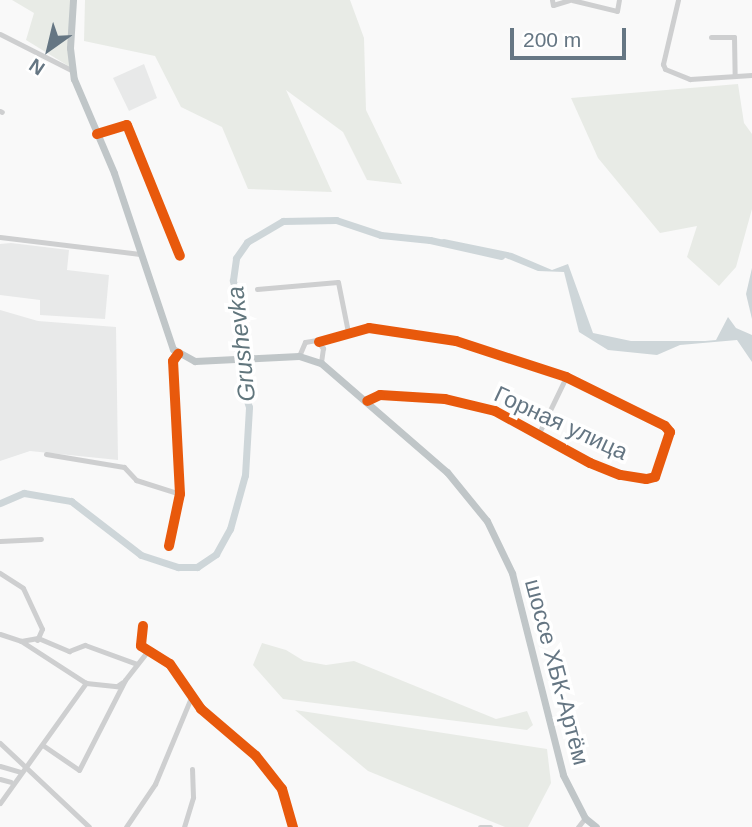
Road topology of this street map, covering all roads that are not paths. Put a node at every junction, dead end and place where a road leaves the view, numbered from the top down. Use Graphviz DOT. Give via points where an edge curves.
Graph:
graph roads {
  1 [pos="73,0"];
  2 [pos="570,0"];
  3 [pos="619,0"];
  4 [pos="678,0"];
  5 [pos="553,2"];
  6 [pos="0,34"];
  7 [pos="711,37"];
  8 [pos="73,71"];
  9 [pos="752,75"];
  10 [pos="735,76"];
  11 [pos="97,134"];
  12 [pos="0,237"];
  13 [pos="140,254"];
  14 [pos="180,256"];
  15 [pos="257,289"];
  16 [pos="348,332"];
  17 [pos="319,342"];
  18 [pos="178,354"];
  19 [pos="299,356"];
  20 [pos="321,363"];
  21 [pos="566,377"];
  22 [pos="368,401"];
  23 [pos="538,435"];
  24 [pos="46,454"];
  25 [pos="180,494"];
  26 [pos="41,539"];
  27 [pos="0,541"];
  28 [pos="169,546"];
  29 [pos="0,573"];
  30 [pos="143,626"];
  31 [pos="0,634"];
  32 [pos="38,638"];
  33 [pos="21,641"];
  34 [pos="32,648"];
  35 [pos="147,652"];
  36 [pos="137,664"];
  37 [pos="125,680"];
  38 [pos="86,683"];
  39 [pos="192,695"];
  40 [pos="0,743"];
  41 [pos="44,746"];
  42 [pos="0,766"];
  43 [pos="26,766"];
  44 [pos="192,769"];
  45 [pos="21,772"];
  46 [pos="0,779"];
  47 [pos="11,782"];
  48 [pos="0,803"];
  49 [pos="585,818"];
  50 [pos="482,825"];
  51 [pos="89,827"];
  52 [pos="126,827"];
  53 [pos="184,827"];
  54 [pos="293,827"];
  55 [pos="490,827"];
  56 [pos="578,827"];
  57 [pos="596,827"];
  1 -- 8 [label="main road"];
  2 -- 3 [label="street" via="617,11"];
  2 -- 5 [label="street"];
  4 -- 10 [label="street" via="665,69 691,79"];
  6 -- 8 [label="street"];
  7 -- 10 [label="street" via="734,37"];
  8 -- 11 [label="main road"];
  9 -- 10 [label="street"];
  11 -- 13 [label="main road"];
  11 -- 14 [label="street" via="127,125"];
  12 -- 13 [label="street"];
  13 -- 18 [label="main road" via="163,329"];
  15 -- 16 [label="street" via="338,282"];
  16 -- 17 [label="street"];
  16 -- 21 [label="street" via="369,328 456,341"];
  17 -- 19 [label="street" via="307,341"];
  17 -- 20 [label="street"];
  18 -- 19 [label="main road, шоссе ХБК-Артём" via="195,361"];
  18 -- 25 [label="street" via="173,361"];
  19 -- 20 [label="main road, шоссе ХБК-Артём"];
  20 -- 22 [label="main road, шоссе ХБК-Артём"];
  21 -- 23 [label="street"];
  21 -- 23 [label="street, Горная улица" via="665,426 670,432 656,477 620,475"];
  22 -- 23 [label="street, Горная улица" via="380,395 445,399 495,411"];
  22 -- 49 [label="main road, шоссе ХБК-Артём" via="447,472 486,521 512,573 563,775"];
  24 -- 25 [label="street" via="124,467 136,480"];
  25 -- 28 [label="street"];
  26 -- 27 [label="street"];
  29 -- 32 [label="street" via="23,588 43,629"];
  30 -- 35 [label="street" via="141,646"];
  31 -- 33 [label="street"];
  32 -- 33 [label="street"];
  32 -- 34 [label="street"];
  32 -- 36 [label="street" via="69,651 85,645"];
  33 -- 34 [label="street"];
  34 -- 38 [label="street"];
  35 -- 36 [label="street"];
  35 -- 39 [label="street" via="170,664"];
  36 -- 37 [label="street"];
  37 -- 38 [label="street" via="117,686"];
  37 -- 41 [label="street" via="79,770"];
  38 -- 41 [label="street"];
  39 -- 52 [label="street" via="155,784"];
  39 -- 54 [label="street" via="201,709 256,756 282,789"];
  40 -- 43 [label="street"];
  41 -- 43 [label="street"];
  42 -- 45 [label="street"];
  43 -- 45 [label="street"];
  43 -- 51 [label="street"];
  44 -- 53 [label="street" via="193,797"];
  45 -- 47 [label="street"];
  46 -- 47 [label="street"];
  47 -- 48 [label="street"];
  49 -- 56 [label="street"];
  49 -- 57 [label="main road, шоссе ХБК-Артём"];
  50 -- 55 [label="street"];
}
